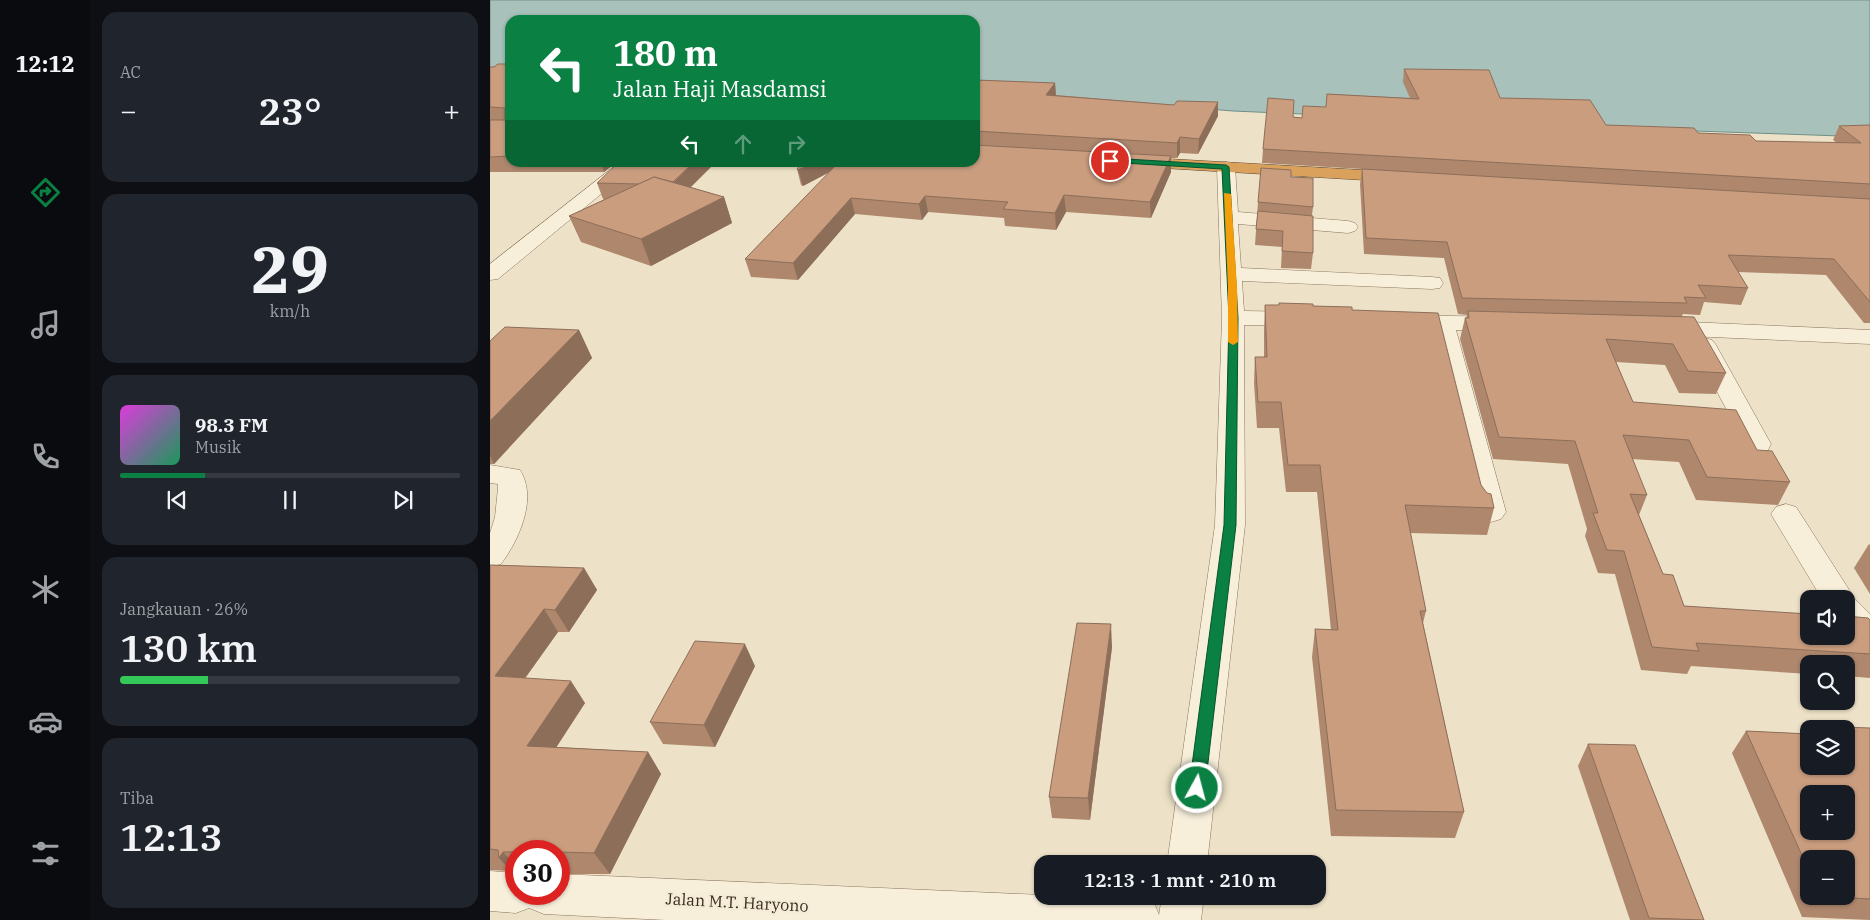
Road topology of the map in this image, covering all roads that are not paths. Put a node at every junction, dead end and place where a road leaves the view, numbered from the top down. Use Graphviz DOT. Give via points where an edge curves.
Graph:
graph roads {
  1 [pos="1120,161"];
  2 [pos="626,167"];
  3 [pos="1226,167"];
  4 [pos="1420,178"];
  5 [pos="1228,217"];
  6 [pos="1348,226"];
  7 [pos="490,274"];
  8 [pos="1232,274"];
  9 [pos="1432,283"];
  10 [pos="1233,318"];
  11 [pos="1319,320"];
  12 [pos="1376,321"];
  13 [pos="1443,323"];
  14 [pos="1521,325"];
  15 [pos="1647,328"];
  16 [pos="1695,329"];
  17 [pos="1870,337"];
  18 [pos="1758,444"];
  19 [pos="490,474"];
  20 [pos="1491,512"];
  21 [pos="1786,514"];
  22 [pos="490,556"];
  23 [pos="1833,590"];
  24 [pos="1855,619"];
  25 [pos="1870,636"];
  26 [pos="1188,855"];
  27 [pos="490,891"];
  28 [pos="505,892"];
  29 [pos="570,895"];
  30 [pos="1182,905"];
  31 [pos="1140,920"];
  32 [pos="1180,920"];
  1 -- 3 [label="highway"];
  2 -- 7 [label="street"];
  3 -- 4 [label="highway"];
  3 -- 5 [label="street"];
  5 -- 6 [label="street"];
  5 -- 8 [label="street"];
  8 -- 9 [label="street"];
  8 -- 10 [label="street"];
  10 -- 11 [label="street"];
  10 -- 26 [label="street" via="1230,525"];
  12 -- 13 [label="street"];
  13 -- 14 [label="street"];
  13 -- 20 [label="street"];
  15 -- 16 [label="street"];
  16 -- 17 [label="street"];
  16 -- 18 [label="street"];
  19 -- 22 [label="street" via="510,476 512,484 510,521 504,538"];
  21 -- 23 [label="street"];
  24 -- 25 [label="street"];
  27 -- 28 [label="street"];
  29 -- 31 [label="street, Jalan M.T. Haryono"];
  30 -- 32 [label="street"];
}
